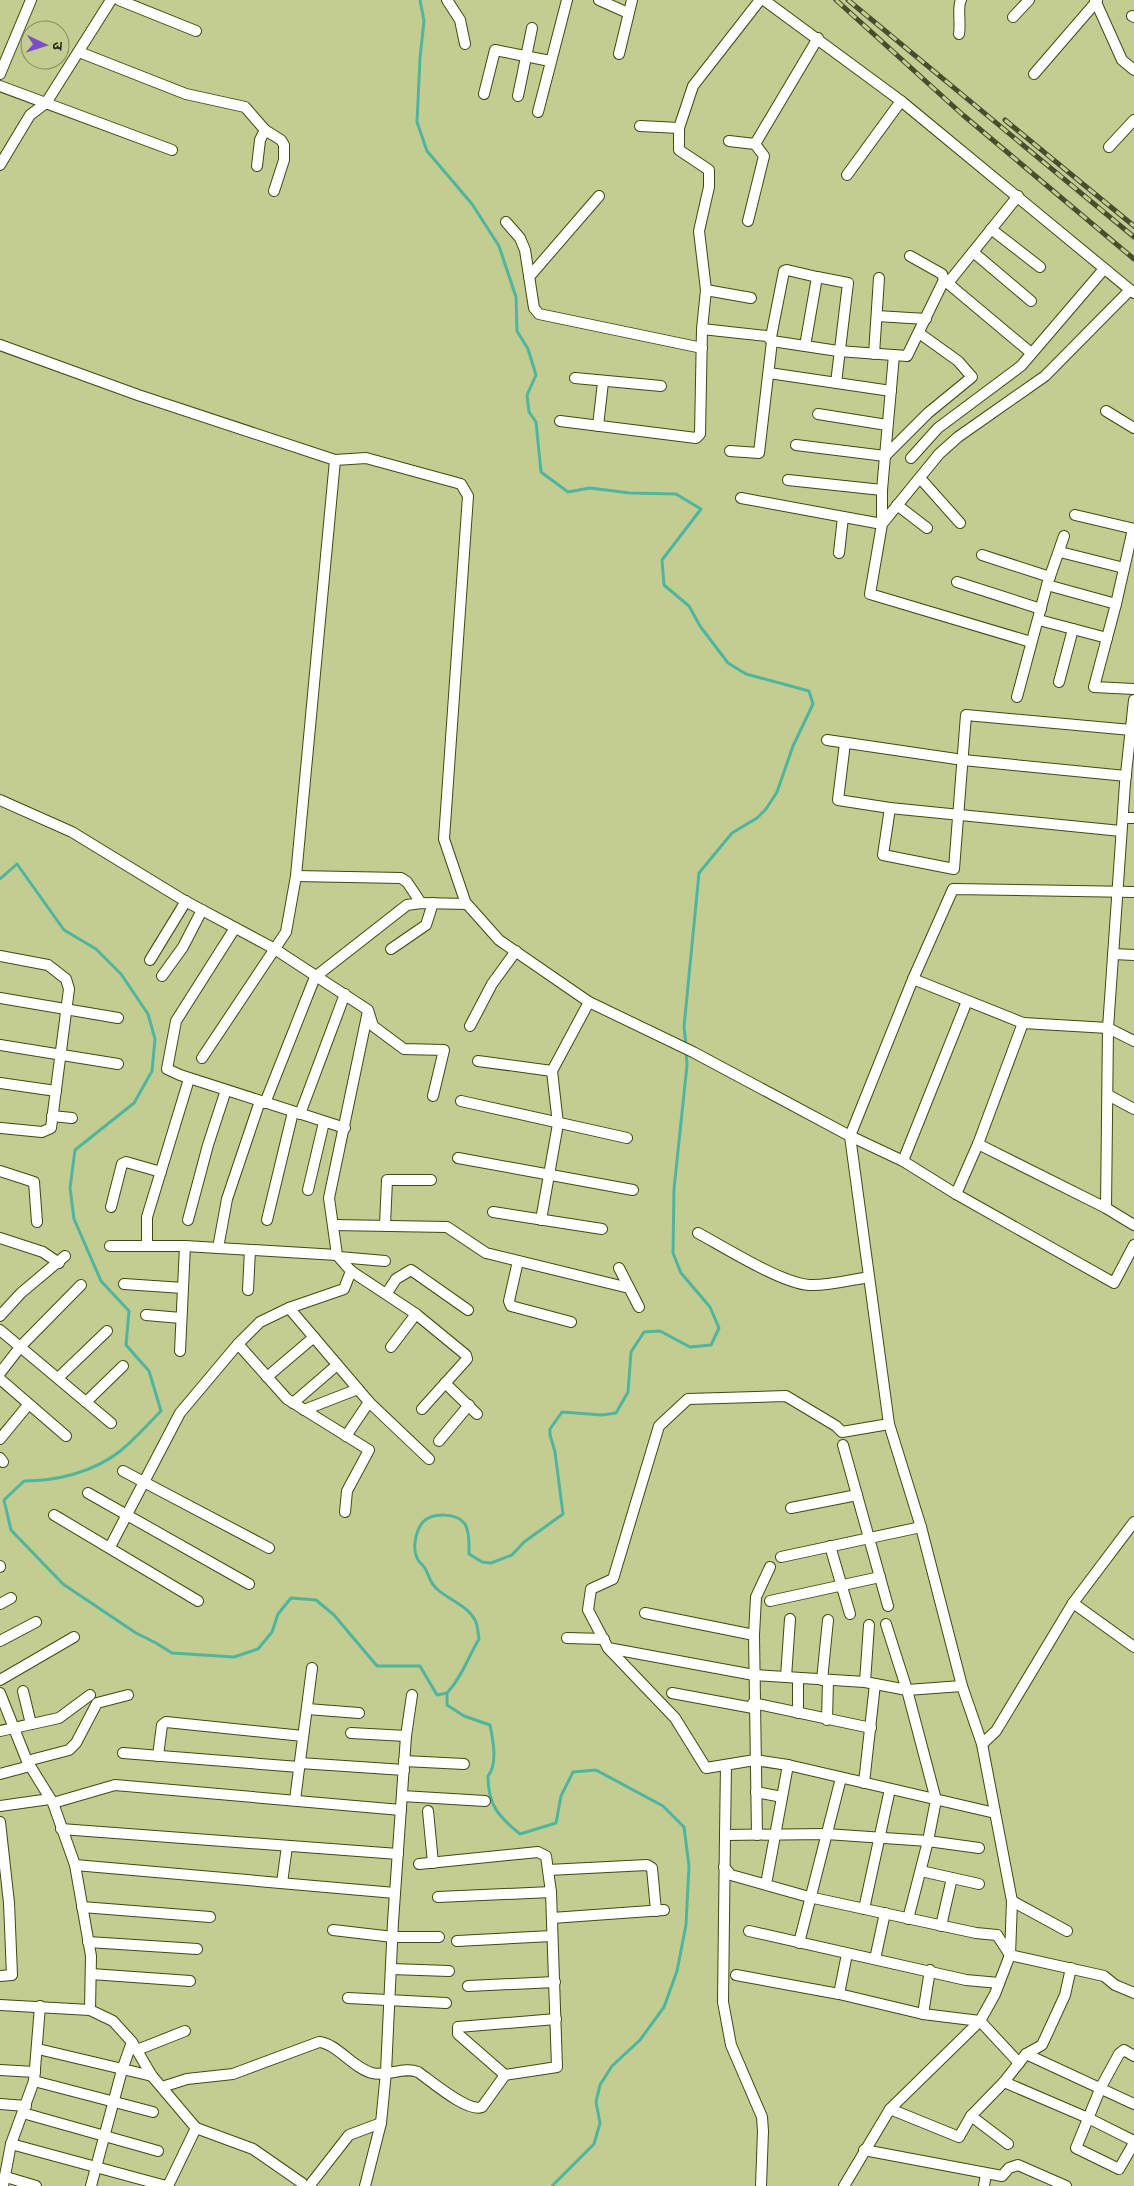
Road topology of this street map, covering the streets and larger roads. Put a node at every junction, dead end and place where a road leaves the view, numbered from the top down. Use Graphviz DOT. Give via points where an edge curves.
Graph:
graph roads {
  1 [pos="31,0"];
  2 [pos="111,0"];
  3 [pos="119,0"];
  4 [pos="447,0"];
  5 [pos="567,0"];
  6 [pos="599,0"];
  7 [pos="632,0"];
  8 [pos="760,0"];
  9 [pos="764,0"];
  10 [pos="961,0"];
  11 [pos="1029,0"];
  12 [pos="1099,2"];
  13 [pos="628,13"];
  14 [pos="1013,16"];
  15 [pos="532,28"];
  16 [pos="196,31"];
  17 [pos="959,34"];
  18 [pos="818,38"];
  19 [pos="465,44"];
  20 [pos="79,52"];
  21 [pos="619,54"];
  22 [pos="527,55"];
  23 [pos="550,61"];
  24 [pos="1134,70"];
  25 [pos="0,74"];
  26 [pos="1034,74"];
  27 [pos="0,86"];
  28 [pos="484,94"];
  29 [pos="518,96"];
  30 [pos="901,101"];
  31 [pos="46,103"];
  32 [pos="538,112"];
  33 [pos="1134,120"];
  34 [pos="640,126"];
  35 [pos="679,128"];
  36 [pos="266,130"];
  37 [pos="730,141"];
  38 [pos="755,144"];
  39 [pos="1109,147"];
  40 [pos="172,150"];
  41 [pos="0,165"];
  42 [pos="256,166"];
  43 [pos="847,175"];
  44 [pos="274,191"];
  45 [pos="600,196"];
  46 [pos="1018,196"];
  47 [pos="748,221"];
  48 [pos="506,222"];
  49 [pos="991,229"];
  50 [pos="973,252"];
  51 [pos="910,256"];
  52 [pos="1040,267"];
  53 [pos="1104,269"];
  54 [pos="529,277"];
  55 [pos="817,277"];
  56 [pos="879,278"];
  57 [pos="946,282"];
  58 [pos="706,290"];
  59 [pos="1132,292"];
  60 [pos="751,298"];
  61 [pos="1031,301"];
  62 [pos="877,316"];
  63 [pos="926,319"];
  64 [pos="702,329"];
  65 [pos="919,333"];
  66 [pos="771,339"];
  67 [pos="0,345"];
  68 [pos="805,346"];
  69 [pos="702,348"];
  70 [pos="838,351"];
  71 [pos="1030,352"];
  72 [pos="874,354"];
  73 [pos="894,355"];
  74 [pos="769,374"];
  75 [pos="575,378"];
  76 [pos="603,382"];
  77 [pos="836,383"];
  78 [pos="661,386"];
  79 [pos="891,391"];
  80 [pos="1106,411"];
  81 [pos="818,414"];
  82 [pos="560,421"];
  83 [pos="887,425"];
  84 [pos="598,426"];
  85 [pos="1134,428"];
  86 [pos="796,444"];
  87 [pos="730,452"];
  88 [pos="885,456"];
  89 [pos="911,458"];
  90 [pos="335,460"];
  91 [pos="920,478"];
  92 [pos="788,480"];
  93 [pos="882,490"];
  94 [pos="741,498"];
  95 [pos="898,505"];
  96 [pos="1075,515"];
  97 [pos="843,517"];
  98 [pos="960,523"];
  99 [pos="882,524"];
  100 [pos="927,528"];
  101 [pos="1133,529"];
  102 [pos="1064,536"];
  103 [pos="1060,552"];
  104 [pos="839,553"];
  105 [pos="982,555"];
  106 [pos="1124,568"];
  107 [pos="1049,581"];
  108 [pos="957,582"];
  109 [pos="1116,604"];
  110 [pos="1040,614"];
  111 [pos="1073,629"];
  112 [pos="1107,638"];
  113 [pos="1031,642"];
  114 [pos="1059,682"];
  115 [pos="1134,690"];
  116 [pos="1017,697"];
  117 [pos="1134,700"];
  118 [pos="1131,730"];
  119 [pos="827,740"];
  120 [pos="845,743"];
  121 [pos="963,760"];
  122 [pos="1128,780"];
  123 [pos="0,800"];
  124 [pos="890,808"];
  125 [pos="958,815"];
  126 [pos="1123,818"];
  127 [pos="1134,818"];
  128 [pos="1121,831"];
  129 [pos="296,876"];
  130 [pos="1117,891"];
  131 [pos="1134,892"];
  132 [pos="186,902"];
  133 [pos="421,903"];
  134 [pos="432,903"];
  135 [pos="466,904"];
  136 [pos="202,910"];
  137 [pos="235,928"];
  138 [pos="272,948"];
  139 [pos="391,949"];
  140 [pos="516,951"];
  141 [pos="1113,954"];
  142 [pos="1134,955"];
  143 [pos="0,956"];
  144 [pos="150,960"];
  145 [pos="162,976"];
  146 [pos="315,977"];
  147 [pos="913,979"];
  148 [pos="345,994"];
  149 [pos="0,998"];
  150 [pos="967,1001"];
  151 [pos="589,1002"];
  152 [pos="65,1010"];
  153 [pos="368,1010"];
  154 [pos="118,1018"];
  155 [pos="1023,1023"];
  156 [pos="470,1026"];
  157 [pos="1108,1028"];
  158 [pos="1134,1041"];
  159 [pos="0,1045"];
  160 [pos="60,1056"];
  161 [pos="202,1058"];
  162 [pos="478,1061"];
  163 [pos="118,1064"];
  164 [pos="552,1071"];
  165 [pos="190,1078"];
  166 [pos="0,1083"];
  167 [pos="226,1090"];
  168 [pos="56,1091"];
  169 [pos="1108,1095"];
  170 [pos="433,1096"];
  171 [pos="461,1101"];
  172 [pos="263,1102"];
  173 [pos="1134,1109"];
  174 [pos="296,1113"];
  175 [pos="52,1116"];
  176 [pos="72,1118"];
  177 [pos="324,1122"];
  178 [pos="558,1124"];
  179 [pos="1,1128"];
  180 [pos="345,1128"];
  181 [pos="850,1136"];
  182 [pos="627,1138"];
  183 [pos="978,1144"];
  184 [pos="458,1158"];
  185 [pos="903,1161"];
  186 [pos="0,1171"];
  187 [pos="161,1172"];
  188 [pos="548,1175"];
  189 [pos="431,1180"];
  190 [pos="308,1190"];
  191 [pos="633,1190"];
  192 [pos="956,1194"];
  193 [pos="111,1207"];
  194 [pos="1106,1208"];
  195 [pos="492,1212"];
  196 [pos="188,1220"];
  197 [pos="267,1220"];
  198 [pos="541,1220"];
  199 [pos="37,1222"];
  200 [pos="333,1225"];
  201 [pos="385,1225"];
  202 [pos="1134,1225"];
  203 [pos="602,1229"];
  204 [pos="698,1234"];
  205 [pos="0,1238"];
  206 [pos="1134,1244"];
  207 [pos="110,1246"];
  208 [pos="147,1246"];
  209 [pos="185,1246"];
  210 [pos="218,1248"];
  211 [pos="250,1250"];
  212 [pos="338,1256"];
  213 [pos="385,1261"];
  214 [pos="518,1261"];
  215 [pos="619,1268"];
  216 [pos="352,1271"];
  217 [pos="869,1277"];
  218 [pos="124,1284"];
  219 [pos="81,1285"];
  220 [pos="183,1288"];
  221 [pos="629,1288"];
  222 [pos="248,1290"];
  223 [pos="387,1293"];
  224 [pos="639,1307"];
  225 [pos="289,1308"];
  226 [pos="468,1310"];
  227 [pos="416,1314"];
  228 [pos="146,1315"];
  229 [pos="0,1316"];
  230 [pos="181,1318"];
  231 [pos="571,1322"];
  232 [pos="0,1330"];
  233 [pos="106,1331"];
  234 [pos="314,1337"];
  235 [pos="238,1344"];
  236 [pos="21,1346"];
  237 [pos="391,1347"];
  238 [pos="180,1351"];
  239 [pos="337,1365"];
  240 [pos="123,1366"];
  241 [pos="0,1373"];
  242 [pos="267,1377"];
  243 [pos="58,1378"];
  244 [pos="0,1379"];
  245 [pos="445,1383"];
  246 [pos="358,1389"];
  247 [pos="86,1402"];
  248 [pos="369,1402"];
  249 [pos="293,1403"];
  250 [pos="28,1405"];
  251 [pos="469,1405"];
  252 [pos="422,1409"];
  253 [pos="304,1410"];
  254 [pos="477,1414"];
  255 [pos="111,1423"];
  256 [pos="889,1424"];
  257 [pos="66,1436"];
  258 [pos="346,1436"];
  259 [pos="0,1439"];
  260 [pos="439,1441"];
  261 [pos="844,1446"];
  262 [pos="429,1459"];
  263 [pos="123,1471"];
  264 [pos="144,1482"];
  265 [pos="88,1493"];
  266 [pos="857,1495"];
  267 [pos="790,1508"];
  268 [pos="345,1512"];
  269 [pos="54,1515"];
  270 [pos="127,1515"];
  271 [pos="1134,1522"];
  272 [pos="921,1527"];
  273 [pos="869,1538"];
  274 [pos="830,1546"];
  275 [pos="110,1547"];
  276 [pos="269,1548"];
  277 [pos="781,1557"];
  278 [pos="770,1567"];
  279 [pos="880,1577"];
  280 [pos="249,1584"];
  281 [pos="842,1585"];
  282 [pos="11,1598"];
  283 [pos="198,1601"];
  284 [pos="770,1601"];
  285 [pos="1073,1603"];
  286 [pos="0,1604"];
  287 [pos="888,1606"];
  288 [pos="645,1614"];
  289 [pos="850,1614"];
  290 [pos="790,1619"];
  291 [pos="828,1620"];
  292 [pos="36,1622"];
  293 [pos="886,1624"];
  294 [pos="869,1625"];
  295 [pos="754,1635"];
  296 [pos="74,1637"];
  297 [pos="567,1638"];
  298 [pos="0,1642"];
  299 [pos="606,1643"];
  300 [pos="1134,1647"];
  301 [pos="312,1668"];
  302 [pos="754,1675"];
  303 [pos="786,1677"];
  304 [pos="798,1678"];
  305 [pos="0,1680"];
  306 [pos="825,1680"];
  307 [pos="870,1683"];
  308 [pos="962,1686"];
  309 [pos="907,1690"];
  310 [pos="23,1691"];
  311 [pos="672,1693"];
  312 [pos="0,1695"];
  313 [pos="90,1695"];
  314 [pos="128,1695"];
  315 [pos="412,1695"];
  316 [pos="753,1705"];
  317 [pos="307,1709"];
  318 [pos="359,1713"];
  319 [pos="798,1713"];
  320 [pos="827,1720"];
  321 [pos="31,1724"];
  322 [pos="14,1728"];
  323 [pos="871,1728"];
  324 [pos="0,1731"];
  325 [pos="351,1733"];
  326 [pos="304,1736"];
  327 [pos="406,1736"];
  328 [pos="982,1744"];
  329 [pos="123,1753"];
  330 [pos="158,1756"];
  331 [pos="755,1760"];
  332 [pos="29,1764"];
  333 [pos="464,1764"];
  334 [pos="300,1765"];
  335 [pos="404,1765"];
  336 [pos="726,1765"];
  337 [pos="788,1765"];
  338 [pos="0,1774"];
  339 [pos="841,1778"];
  340 [pos="864,1783"];
  341 [pos="890,1789"];
  342 [pos="756,1792"];
  343 [pos="402,1796"];
  344 [pos="782,1797"];
  345 [pos="295,1800"];
  346 [pos="936,1800"];
  347 [pos="51,1801"];
  348 [pos="485,1802"];
  349 [pos="0,1806"];
  350 [pos="401,1810"];
  351 [pos="428,1811"];
  352 [pos="995,1813"];
  353 [pos="0,1822"];
  354 [pos="61,1829"];
  355 [pos="826,1834"];
  356 [pos="725,1835"];
  357 [pos="757,1835"];
  358 [pos="774,1835"];
  359 [pos="1,1838"];
  360 [pos="878,1839"];
  361 [pos="928,1841"];
  362 [pos="287,1846"];
  363 [pos="980,1848"];
  364 [pos="398,1854"];
  365 [pos="434,1863"];
  366 [pos="418,1864"];
  367 [pos="75,1865"];
  368 [pos="724,1867"];
  369 [pos="548,1870"];
  370 [pos="921,1871"];
  371 [pos="2,1872"];
  372 [pos="767,1878"];
  373 [pos="952,1878"];
  374 [pos="282,1883"];
  375 [pos="979,1884"];
  376 [pos="550,1892"];
  377 [pos="395,1893"];
  378 [pos="438,1897"];
  379 [pos="809,1897"];
  380 [pos="1012,1901"];
  381 [pos="5,1904"];
  382 [pos="1022,1906"];
  383 [pos="82,1908"];
  384 [pos="864,1909"];
  385 [pos="885,1913"];
  386 [pos="210,1917"];
  387 [pos="552,1918"];
  388 [pos="908,1918"];
  389 [pos="1011,1918"];
  390 [pos="941,1926"];
  391 [pos="333,1930"];
  392 [pos="1067,1931"];
  393 [pos="750,1932"];
  394 [pos="997,1935"];
  395 [pos="552,1936"];
  396 [pos="12,1937"];
  397 [pos="392,1937"];
  398 [pos="439,1937"];
  399 [pos="0,1938"];
  400 [pos="457,1941"];
  401 [pos="88,1942"];
  402 [pos="799,1942"];
  403 [pos="197,1949"];
  404 [pos="848,1954"];
  405 [pos="1010,1955"];
  406 [pos="874,1959"];
  407 [pos="1071,1968"];
  408 [pos="391,1969"];
  409 [pos="930,1970"];
  410 [pos="450,1971"];
  411 [pos="91,1974"];
  412 [pos="736,1975"];
  413 [pos="0,1976"];
  414 [pos="190,1981"];
  415 [pos="555,1982"];
  416 [pos="999,1983"];
  417 [pos="468,1986"];
  418 [pos="1134,1993"];
  419 [pos="839,1994"];
  420 [pos="348,1998"];
  421 [pos="390,2000"];
  422 [pos="446,2003"];
  423 [pos="0,2006"];
  424 [pos="40,2006"];
  425 [pos="90,2010"];
  426 [pos="923,2014"];
  427 [pos="556,2019"];
  428 [pos="980,2021"];
  429 [pos="185,2031"];
  430 [pos="134,2046"];
  431 [pos="38,2049"];
  432 [pos="1026,2054"];
  433 [pos="1134,2056"];
  434 [pos="1019,2063"];
  435 [pos="0,2070"];
  436 [pos="122,2070"];
  437 [pos="386,2075"];
  438 [pos="505,2075"];
  439 [pos="152,2076"];
  440 [pos="34,2077"];
  441 [pos="1004,2082"];
  442 [pos="162,2087"];
  443 [pos="1101,2087"];
  444 [pos="113,2102"];
  445 [pos="0,2104"];
  446 [pos="1134,2104"];
  447 [pos="890,2109"];
  448 [pos="24,2110"];
  449 [pos="153,2112"];
  450 [pos="970,2116"];
  451 [pos="1088,2118"];
  452 [pos="381,2123"];
  453 [pos="196,2128"];
  454 [pos="102,2136"];
  455 [pos="1134,2142"];
  456 [pos="11,2144"];
  457 [pos="1008,2144"];
  458 [pos="864,2150"];
  459 [pos="158,2151"];
  460 [pos="94,2168"];
  461 [pos="986,2174"];
  462 [pos="4,2182"];
  463 [pos="308,2185"];
  464 [pos="36,2186"];
  465 [pos="91,2186"];
  466 [pos="167,2186"];
  467 [pos="365,2186"];
  468 [pos="761,2186"];
  469 [pos="844,2186"];
  470 [pos="984,2186"];
  471 [pos="1066,2186"];
  1 -- 25 [label="street"];
  2 -- 20 [label="street"];
  3 -- 16 [label="street"];
  4 -- 19 [label="street" via="460,20"];
  5 -- 23 [label="street"];
  6 -- 13 [label="street"];
  7 -- 13 [label="street"];
  8 -- 35 [label="street" via="694,86"];
  9 -- 18 [label="street"];
  10 -- 17 [label="street" via="958,5"];
  11 -- 14 [label="street"];
  12 -- 24 [label="street" via="1122,60"];
  12 -- 26 [label="street"];
  13 -- 21 [label="street"];
  15 -- 22 [label="street"];
  18 -- 30 [label="street"];
  18 -- 38 [label="street"];
  20 -- 31 [label="street"];
  20 -- 36 [label="street" via="186,94 245,107"];
  22 -- 23 [label="street"];
  22 -- 28 [label="street" via="495,50"];
  22 -- 29 [label="street"];
  23 -- 32 [label="street"];
  27 -- 31 [label="street"];
  30 -- 43 [label="street"];
  30 -- 46 [label="street"];
  31 -- 40 [label="street"];
  31 -- 41 [label="street" via="30,116"];
  33 -- 39 [label="street"];
  34 -- 35 [label="street"];
  35 -- 58 [label="street" via="679,150 709,170 709,187 699,231"];
  36 -- 42 [label="street" via="260,140"];
  36 -- 44 [label="street" via="282,140 284,145 284,160"];
  37 -- 38 [label="street"];
  38 -- 47 [label="street" via="764,154"];
  45 -- 54 [label="street"];
  46 -- 49 [label="street"];
  46 -- 53 [label="street"];
  48 -- 54 [label="street" via="522,243"];
  49 -- 50 [label="street"];
  49 -- 52 [label="street"];
  50 -- 57 [label="street"];
  50 -- 61 [label="street"];
  51 -- 57 [label="street" via="942,274"];
  53 -- 59 [label="street"];
  53 -- 71 [label="street"];
  54 -- 69 [label="street" via="534,308 539,314"];
  55 -- 66 [label="street" via="784,271"];
  55 -- 68 [label="street"];
  55 -- 70 [label="street" via="848,283"];
  56 -- 62 [label="street"];
  57 -- 63 [label="street"];
  57 -- 71 [label="street"];
  58 -- 60 [label="street"];
  58 -- 64 [label="street"];
  59 -- 91 [label="street" via="1045,376 958,437"];
  62 -- 63 [label="street"];
  62 -- 72 [label="street"];
  63 -- 65 [label="street"];
  64 -- 66 [label="street"];
  64 -- 69 [label="street"];
  65 -- 73 [label="street" via="907,356"];
  65 -- 88 [label="street" via="958,361 972,376 928,413"];
  66 -- 68 [label="street"];
  66 -- 74 [label="street"];
  67 -- 90 [label="street"];
  68 -- 70 [label="street"];
  69 -- 84 [label="street" via="696,438"];
  70 -- 72 [label="street"];
  70 -- 77 [label="street"];
  71 -- 89 [label="street" via="1021,366 938,428"];
  72 -- 73 [label="street"];
  73 -- 79 [label="street"];
  74 -- 77 [label="street"];
  74 -- 87 [label="street" via="759,453"];
  75 -- 76 [label="street"];
  76 -- 78 [label="street"];
  76 -- 84 [label="street"];
  77 -- 79 [label="street"];
  79 -- 83 [label="street"];
  80 -- 85 [label="street"];
  81 -- 83 [label="street"];
  82 -- 84 [label="street"];
  83 -- 88 [label="street"];
  86 -- 88 [label="street"];
  88 -- 93 [label="street"];
  90 -- 129 [label="street"];
  90 -- 135 [label="street" via="366,458 461,484 468,496 444,839"];
  91 -- 95 [label="street"];
  91 -- 98 [label="street"];
  92 -- 93 [label="street"];
  93 -- 99 [label="street"];
  94 -- 97 [label="street"];
  95 -- 99 [label="street"];
  95 -- 100 [label="street"];
  96 -- 101 [label="street"];
  97 -- 99 [label="street"];
  97 -- 104 [label="street"];
  99 -- 113 [label="street" via="870,594"];
  101 -- 106 [label="street"];
  102 -- 103 [label="street"];
  103 -- 106 [label="street"];
  103 -- 107 [label="street"];
  105 -- 107 [label="street"];
  106 -- 109 [label="street"];
  107 -- 109 [label="street"];
  107 -- 110 [label="street"];
  108 -- 110 [label="street"];
  109 -- 112 [label="street"];
  110 -- 111 [label="street"];
  110 -- 113 [label="street"];
  111 -- 112 [label="street"];
  111 -- 114 [label="street"];
  112 -- 115 [label="street" via="1094,687"];
  113 -- 116 [label="street"];
  117 -- 118 [label="street"];
  118 -- 121 [label="street" via="966,715"];
  118 -- 122 [label="street"];
  119 -- 120 [label="street"];
  120 -- 121 [label="street"];
  120 -- 124 [label="street" via="838,800"];
  121 -- 122 [label="street"];
  121 -- 125 [label="street"];
  122 -- 126 [label="street"];
  123 -- 132 [label="street" via="72,832"];
  124 -- 125 [label="street"];
  124 -- 125 [label="street" via="883,855 954,869"];
  125 -- 128 [label="street"];
  126 -- 127 [label="street"];
  126 -- 128 [label="street"];
  128 -- 130 [label="street"];
  129 -- 133 [label="street" via="401,878"];
  129 -- 138 [label="street" via="286,932"];
  130 -- 131 [label="street"];
  130 -- 141 [label="street"];
  130 -- 147 [label="street" via="953,889"];
  132 -- 136 [label="street"];
  132 -- 144 [label="street"];
  133 -- 134 [label="street"];
  133 -- 146 [label="street" via="407,905 397,911"];
  134 -- 135 [label="street"];
  134 -- 139 [label="street" via="426,925"];
  135 -- 140 [label="street" via="499,940"];
  136 -- 137 [label="street"];
  136 -- 145 [label="street" via="183,947"];
  137 -- 138 [label="street"];
  137 -- 165 [label="street" via="174,1027 167,1069"];
  138 -- 146 [label="street"];
  138 -- 161 [label="street"];
  140 -- 151 [label="street"];
  140 -- 156 [label="street" via="492,984"];
  141 -- 142 [label="street"];
  141 -- 157 [label="street"];
  143 -- 152 [label="street" via="48,965 66,979 69,989"];
  146 -- 148 [label="street"];
  146 -- 172 [label="street"];
  147 -- 150 [label="street"];
  147 -- 181 [label="street"];
  148 -- 153 [label="street"];
  148 -- 174 [label="street"];
  149 -- 152 [label="street"];
  150 -- 155 [label="street"];
  150 -- 185 [label="street"];
  151 -- 164 [label="street"];
  151 -- 181 [label="street" via="692,1052"];
  152 -- 154 [label="street"];
  152 -- 160 [label="street"];
  153 -- 170 [label="street" via="373,1026 404,1049 444,1050"];
  153 -- 180 [label="street"];
  155 -- 157 [label="street"];
  155 -- 183 [label="street"];
  157 -- 158 [label="street"];
  157 -- 169 [label="street"];
  159 -- 160 [label="street"];
  160 -- 163 [label="street"];
  160 -- 168 [label="street"];
  162 -- 164 [label="street"];
  164 -- 178 [label="street"];
  165 -- 167 [label="street"];
  165 -- 187 [label="street"];
  166 -- 168 [label="street"];
  167 -- 172 [label="street"];
  167 -- 196 [label="street"];
  168 -- 175 [label="street"];
  169 -- 173 [label="street"];
  169 -- 194 [label="street"];
  171 -- 178 [label="street"];
  172 -- 174 [label="street"];
  172 -- 210 [label="street" via="227,1199"];
  174 -- 177 [label="street"];
  174 -- 197 [label="street"];
  175 -- 176 [label="street"];
  175 -- 179 [label="street" via="51,1128 47,1131"];
  177 -- 180 [label="street"];
  177 -- 190 [label="street"];
  178 -- 182 [label="street"];
  178 -- 188 [label="street"];
  180 -- 200 [label="street" via="329,1198"];
  181 -- 185 [label="street"];
  181 -- 217 [label="street"];
  183 -- 192 [label="street"];
  183 -- 194 [label="street"];
  184 -- 188 [label="street"];
  185 -- 192 [label="street"];
  186 -- 199 [label="street" via="34,1182"];
  187 -- 193 [label="street" via="126,1162 122,1164"];
  187 -- 208 [label="street" via="147,1217"];
  188 -- 191 [label="street"];
  188 -- 198 [label="street"];
  189 -- 201 [label="street" via="387,1180"];
  192 -- 206 [label="street" via="1114,1283"];
  194 -- 202 [label="street"];
  195 -- 198 [label="street"];
  198 -- 203 [label="street"];
  200 -- 201 [label="street"];
  200 -- 212 [label="street"];
  201 -- 214 [label="street" via="447,1227 486,1253"];
  204 -- 217 [label="street" via="795,1282 822,1284"];
  205 -- 229 [label="street" via="62,1259"];
  207 -- 208 [label="street"];
  208 -- 209 [label="street"];
  209 -- 210 [label="street"];
  209 -- 220 [label="street"];
  210 -- 211 [label="street"];
  211 -- 212 [label="street"];
  211 -- 222 [label="street"];
  212 -- 213 [label="street"];
  212 -- 216 [label="street"];
  214 -- 221 [label="street"];
  214 -- 231 [label="street" via="509,1301 512,1306"];
  215 -- 221 [label="street"];
  216 -- 223 [label="street"];
  216 -- 225 [label="street" via="344,1289"];
  217 -- 256 [label="street"];
  218 -- 220 [label="street"];
  219 -- 236 [label="street"];
  220 -- 230 [label="street"];
  221 -- 224 [label="street"];
  223 -- 226 [label="street" via="396,1279 411,1270"];
  223 -- 227 [label="street"];
  225 -- 234 [label="street"];
  225 -- 235 [label="street" via="260,1322"];
  227 -- 237 [label="street"];
  227 -- 245 [label="street" via="466,1355 467,1359"];
  228 -- 230 [label="street"];
  230 -- 238 [label="street"];
  232 -- 236 [label="street"];
  233 -- 243 [label="street"];
  234 -- 239 [label="street"];
  234 -- 242 [label="street"];
  235 -- 242 [label="street"];
  235 -- 264 [label="street" via="180,1413"];
  236 -- 241 [label="street"];
  236 -- 243 [label="street"];
  239 -- 246 [label="street"];
  239 -- 249 [label="street"];
  240 -- 247 [label="street"];
  242 -- 249 [label="street"];
  243 -- 247 [label="street"];
  244 -- 250 [label="street"];
  245 -- 251 [label="street"];
  245 -- 252 [label="street"];
  246 -- 248 [label="street"];
  246 -- 253 [label="street"];
  247 -- 255 [label="street"];
  248 -- 258 [label="street"];
  248 -- 262 [label="street"];
  249 -- 253 [label="street"];
  250 -- 257 [label="street"];
  250 -- 259 [label="street"];
  251 -- 254 [label="street"];
  251 -- 260 [label="street"];
  253 -- 258 [label="street"];
  256 -- 272 [label="street"];
  256 -- 299 [label="street" via="842,1432 786,1396 688,1399 659,1426 613,1579 591,1589 588,1610"];
  258 -- 268 [label="street" via="369,1450 347,1491"];
  261 -- 266 [label="street"];
  263 -- 264 [label="street"];
  264 -- 270 [label="street"];
  264 -- 276 [label="street"];
  265 -- 270 [label="street"];
  266 -- 267 [label="street"];
  266 -- 273 [label="street"];
  269 -- 275 [label="street"];
  270 -- 275 [label="street"];
  270 -- 280 [label="street"];
  271 -- 285 [label="street"];
  272 -- 273 [label="street"];
  272 -- 308 [label="street"];
  273 -- 274 [label="street"];
  273 -- 279 [label="street"];
  274 -- 277 [label="street"];
  274 -- 281 [label="street"];
  275 -- 283 [label="street"];
  278 -- 295 [label="street" via="756,1597"];
  279 -- 281 [label="street"];
  279 -- 287 [label="street"];
  281 -- 284 [label="street"];
  281 -- 289 [label="street"];
  282 -- 286 [label="street"];
  285 -- 300 [label="street"];
  285 -- 328 [label="street" via="996,1731"];
  288 -- 295 [label="street"];
  290 -- 303 [label="street"];
  291 -- 306 [label="street"];
  292 -- 298 [label="street"];
  293 -- 309 [label="street"];
  294 -- 307 [label="street"];
  295 -- 302 [label="street"];
  296 -- 305 [label="street"];
  297 -- 299 [label="street"];
  299 -- 302 [label="street"];
  299 -- 336 [label="street" via="675,1718 706,1768"];
  301 -- 317 [label="street"];
  302 -- 303 [label="street"];
  302 -- 316 [label="street"];
  303 -- 304 [label="street"];
  304 -- 306 [label="street"];
  304 -- 319 [label="street"];
  306 -- 307 [label="street"];
  306 -- 320 [label="street"];
  307 -- 309 [label="street"];
  307 -- 323 [label="street"];
  308 -- 309 [label="street"];
  308 -- 328 [label="street"];
  309 -- 346 [label="street"];
  310 -- 321 [label="street"];
  311 -- 316 [label="street"];
  312 -- 322 [label="street"];
  313 -- 321 [label="street" via="59,1718"];
  314 -- 332 [label="street" via="97,1703 69,1750"];
  315 -- 327 [label="street"];
  316 -- 319 [label="street"];
  316 -- 331 [label="street"];
  317 -- 318 [label="street"];
  317 -- 326 [label="street"];
  319 -- 320 [label="street"];
  320 -- 323 [label="street"];
  321 -- 322 [label="street"];
  322 -- 324 [label="street"];
  322 -- 332 [label="street"];
  323 -- 340 [label="street"];
  325 -- 327 [label="street"];
  326 -- 330 [label="street" via="166,1722 162,1725"];
  326 -- 334 [label="street"];
  327 -- 335 [label="street"];
  328 -- 352 [label="street"];
  329 -- 330 [label="street"];
  330 -- 334 [label="street"];
  331 -- 336 [label="street"];
  331 -- 337 [label="street"];
  331 -- 342 [label="street"];
  332 -- 338 [label="street"];
  332 -- 347 [label="street"];
  333 -- 335 [label="street"];
  334 -- 335 [label="street"];
  334 -- 345 [label="street"];
  335 -- 343 [label="street"];
  336 -- 356 [label="street"];
  337 -- 339 [label="street"];
  337 -- 344 [label="street"];
  339 -- 340 [label="street"];
  339 -- 355 [label="street"];
  340 -- 341 [label="street"];
  341 -- 346 [label="street"];
  341 -- 360 [label="street"];
  342 -- 344 [label="street"];
  342 -- 357 [label="street"];
  343 -- 348 [label="street"];
  343 -- 350 [label="street"];
  344 -- 358 [label="street"];
  345 -- 347 [label="street" via="115,1785"];
  345 -- 350 [label="street"];
  346 -- 352 [label="street"];
  346 -- 361 [label="street"];
  347 -- 349 [label="street"];
  347 -- 354 [label="street"];
  350 -- 364 [label="street"];
  351 -- 365 [label="street"];
  352 -- 380 [label="street"];
  353 -- 359 [label="street"];
  354 -- 362 [label="street"];
  354 -- 367 [label="street"];
  355 -- 358 [label="street"];
  355 -- 360 [label="street"];
  355 -- 379 [label="street"];
  356 -- 357 [label="street"];
  356 -- 368 [label="street"];
  357 -- 358 [label="street"];
  358 -- 372 [label="street"];
  359 -- 371 [label="street"];
  360 -- 361 [label="street"];
  360 -- 384 [label="street"];
  361 -- 363 [label="street"];
  361 -- 370 [label="street"];
  362 -- 364 [label="street"];
  362 -- 374 [label="street"];
  364 -- 377 [label="street"];
  365 -- 366 [label="street"];
  365 -- 369 [label="street" via="538,1852 546,1856"];
  367 -- 374 [label="street"];
  367 -- 383 [label="street"];
  368 -- 379 [label="street" via="732,1876"];
  368 -- 468 [label="street" via="723,2002 731,2045 762,2117"];
  369 -- 376 [label="street"];
  369 -- 387 [label="street" via="647,1865 652,1868 660,1910"];
  370 -- 373 [label="street"];
  370 -- 388 [label="street"];
  371 -- 381 [label="street"];
  373 -- 375 [label="street"];
  373 -- 390 [label="street"];
  374 -- 377 [label="street"];
  376 -- 378 [label="street"];
  376 -- 387 [label="street"];
  377 -- 397 [label="street"];
  379 -- 384 [label="street"];
  379 -- 402 [label="street"];
  380 -- 382 [label="street"];
  380 -- 389 [label="street"];
  381 -- 396 [label="street"];
  382 -- 389 [label="street"];
  382 -- 392 [label="street"];
  383 -- 386 [label="street"];
  383 -- 401 [label="street"];
  384 -- 385 [label="street"];
  385 -- 388 [label="street"];
  385 -- 406 [label="street"];
  387 -- 395 [label="street"];
  388 -- 390 [label="street"];
  389 -- 394 [label="street"];
  389 -- 405 [label="street"];
  390 -- 394 [label="street"];
  391 -- 397 [label="street"];
  393 -- 402 [label="street"];
  394 -- 405 [label="street"];
  395 -- 400 [label="street"];
  395 -- 415 [label="street"];
  396 -- 399 [label="street"];
  396 -- 413 [label="street" via="12,1974"];
  397 -- 398 [label="street"];
  397 -- 408 [label="street"];
  401 -- 403 [label="street"];
  401 -- 411 [label="street"];
  402 -- 404 [label="street"];
  404 -- 406 [label="street"];
  404 -- 419 [label="street"];
  405 -- 407 [label="street"];
  405 -- 416 [label="street"];
  406 -- 409 [label="street"];
  407 -- 418 [label="street" via="1104,1976"];
  407 -- 432 [label="street" via="1065,1995 1042,2045"];
  408 -- 410 [label="street"];
  408 -- 421 [label="street"];
  409 -- 416 [label="street" via="966,1980"];
  409 -- 426 [label="street"];
  411 -- 414 [label="street"];
  411 -- 425 [label="street"];
  412 -- 419 [label="street"];
  415 -- 417 [label="street"];
  415 -- 427 [label="street"];
  416 -- 428 [label="street"];
  419 -- 426 [label="street"];
  420 -- 421 [label="street"];
  421 -- 422 [label="street"];
  421 -- 437 [label="street"];
  423 -- 424 [label="street"];
  424 -- 425 [label="street"];
  424 -- 431 [label="street"];
  425 -- 430 [label="street" via="113,2021"];
  426 -- 428 [label="street"];
  427 -- 438 [label="street" via="557,2067"];
  427 -- 438 [label="street" via="458,2027 458,2034"];
  428 -- 434 [label="street"];
  428 -- 447 [label="street"];
  429 -- 430 [label="street"];
  430 -- 436 [label="street"];
  430 -- 439 [label="street"];
  431 -- 436 [label="street"];
  431 -- 440 [label="street"];
  432 -- 434 [label="street"];
  432 -- 443 [label="street"];
  433 -- 443 [label="street" via="1124,2050 1119,2054"];
  434 -- 441 [label="street"];
  435 -- 440 [label="street"];
  436 -- 439 [label="street"];
  436 -- 444 [label="street"];
  437 -- 438 [label="street" via="409,2070 418,2072 466,2106 478,2109"];
  437 -- 442 [label="street" via="356,2066 319,2042 234,2074 187,2079"];
  437 -- 452 [label="street"];
  439 -- 442 [label="street"];
  440 -- 444 [label="street"];
  440 -- 448 [label="street"];
  441 -- 450 [label="street"];
  441 -- 451 [label="street"];
  442 -- 453 [label="street"];
  443 -- 446 [label="street"];
  443 -- 451 [label="street"];
  444 -- 449 [label="street"];
  444 -- 454 [label="street"];
  445 -- 448 [label="street"];
  447 -- 450 [label="street" via="959,2137"];
  447 -- 458 [label="street"];
  448 -- 454 [label="street"];
  448 -- 456 [label="street"];
  450 -- 457 [label="street"];
  451 -- 455 [label="street"];
  451 -- 455 [label="street" via="1077,2149 1119,2169"];
  452 -- 463 [label="street" via="350,2134"];
  452 -- 467 [label="street"];
  453 -- 463 [label="street" via="253,2149"];
  453 -- 466 [label="street"];
  454 -- 459 [label="street"];
  454 -- 460 [label="street"];
  456 -- 460 [label="street"];
  456 -- 462 [label="street"];
  458 -- 461 [label="street"];
  458 -- 469 [label="street"];
  460 -- 465 [label="street"];
  460 -- 466 [label="street"];
  461 -- 470 [label="street"];
  461 -- 471 [label="street" via="1002,2176 1009,2168 1018,2165"];
  462 -- 464 [label="street"];
}
